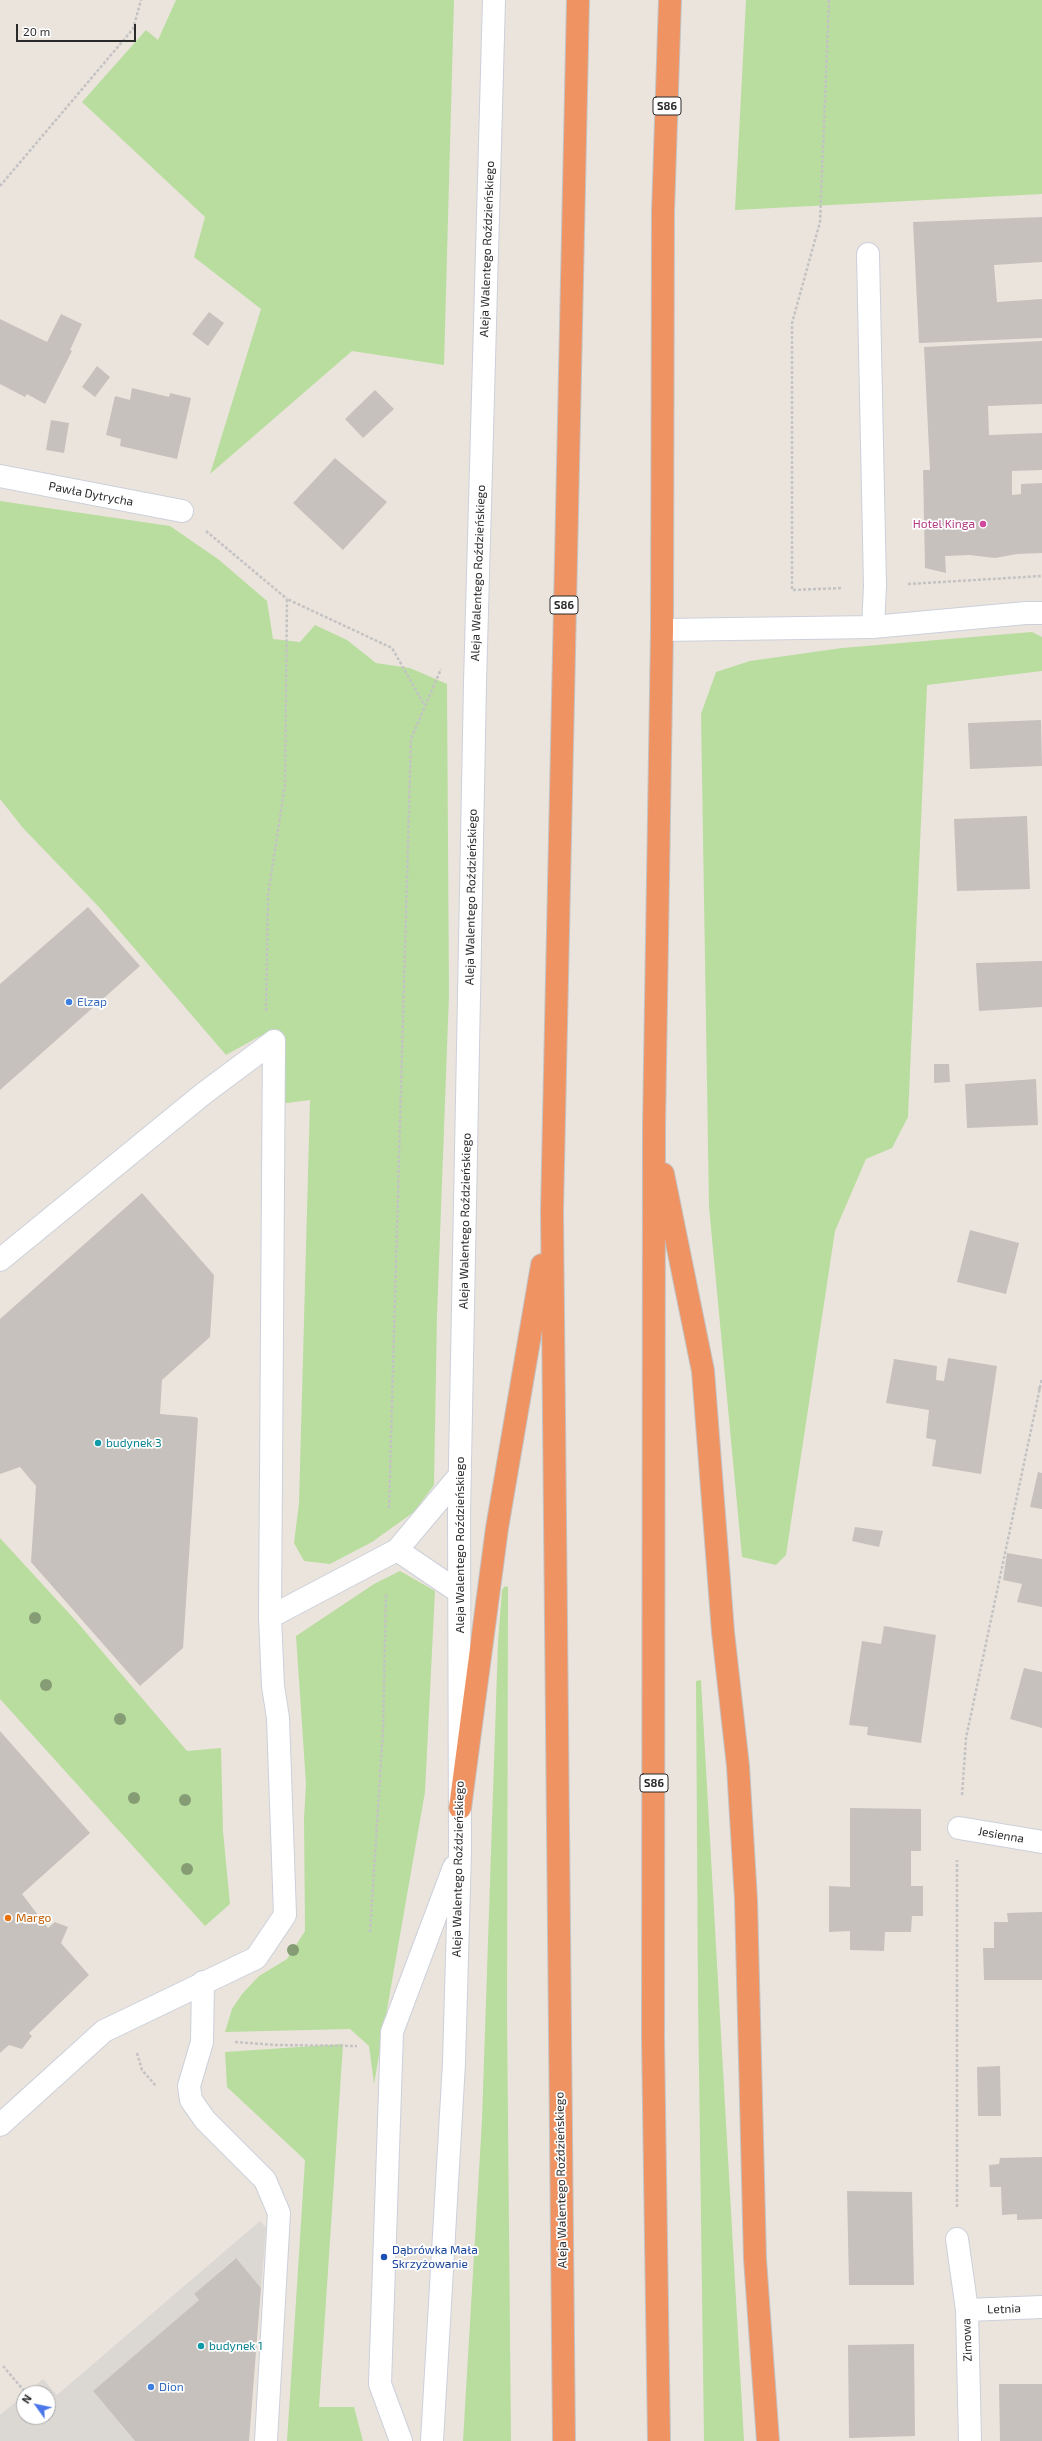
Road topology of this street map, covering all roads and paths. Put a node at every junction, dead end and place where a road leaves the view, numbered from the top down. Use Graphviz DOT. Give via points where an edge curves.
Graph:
graph roads {
  1 [pos="141,0"];
  2 [pos="494,0"];
  3 [pos="578,0"];
  4 [pos="670,0"];
  5 [pos="0,186"];
  6 [pos="868,254"];
  7 [pos="0,476"];
  8 [pos="182,511"];
  9 [pos="287,599"];
  10 [pos="1042,614"];
  11 [pos="873,627"];
  12 [pos="662,630"];
  13 [pos="444,662"];
  14 [pos="425,706"];
  15 [pos="274,1041"];
  16 [pos="654,1126"];
  17 [pos="552,1210"];
  18 [pos="0,1260"];
  19 [pos="1042,1378"];
  20 [pos="1042,1389"];
  21 [pos="460,1475"];
  22 [pos="392,1552"];
  23 [pos="459,1592"];
  24 [pos="270,1617"];
  25 [pos="460,1808"];
  26 [pos="960,1828"];
  27 [pos="1042,1842"];
  28 [pos="460,1850"];
  29 [pos="370,1932"];
  30 [pos="203,1982"];
  31 [pos="231,2042"];
  32 [pos="357,2046"];
  33 [pos="0,2125"];
  34 [pos="957,2240"];
  35 [pos="1042,2307"];
  36 [pos="967,2310"];
  37 [pos="3,2366"];
  38 [pos="19,2385"];
  39 [pos="266,2441"];
  40 [pos="401,2441"];
  41 [pos="432,2441"];
  42 [pos="564,2441"];
  43 [pos="659,2441"];
  44 [pos="768,2441"];
  45 [pos="970,2441"];
  1 -- 5 [label="path" via="133,29"];
  2 -- 21 [label="street, Aleja Walentego Roździeńskiego" via="475,690"];
  3 -- 17 [label="highway, Aleja Walentego Roździeńskiego / S86"];
  4 -- 12 [label="highway, S86" via="663,212"];
  6 -- 11 [label="street" via="875,578"];
  7 -- 8 [label="street, Pawła Dytrycha"];
  8 -- 9 [label="path"];
  9 -- 14 [label="path" via="392,648"];
  9 -- 15 [label="path" via="285,785 268,895 266,1011"];
  10 -- 11 [label="street" via="1026,613"];
  11 -- 12 [label="street"];
  12 -- 16 [label="highway, S86"];
  13 -- 14 [label="path"];
  14 -- 22 [label="path" via="411,740"];
  15 -- 18 [label="street"];
  15 -- 24 [label="street"];
  16 -- 43 [label="highway, S86" via="654,2039"];
  16 -- 44 [label="highway" via="703,1371 723,1632 738,1766 746,1900 755,2259"];
  17 -- 25 [label="highway" via="497,1528"];
  17 -- 42 [label="highway, Aleja Walentego Roździeńskiego / S86"];
  19 -- 20 [label="path" via="1038,1388"];
  21 -- 22 [label="street"];
  21 -- 23 [label="street, Aleja Walentego Roździeńskiego"];
  22 -- 23 [label="street"];
  22 -- 24 [label="street"];
  22 -- 29 [label="path"];
  23 -- 25 [label="street, Aleja Walentego Roździeńskiego"];
  24 -- 30 [label="street" via="273,1686 278,1718 285,1916 256,1958"];
  25 -- 28 [label="street, Aleja Walentego Roździeńskiego"];
  26 -- 27 [label="street, Jesienna"];
  28 -- 40 [label="street" via="392,2032 380,2384"];
  28 -- 41 [label="street, Aleja Walentego Roździeńskiego" via="454,2063"];
  30 -- 33 [label="street" via="104,2031"];
  30 -- 39 [label="street" via="202,2042 189,2086 191,2100 205,2120 265,2180 279,2214"];
  31 -- 32 [label="path"];
  34 -- 36 [label="street, Zimowa"];
  35 -- 36 [label="street, Letnia"];
  36 -- 45 [label="street, Zimowa"];
  37 -- 38 [label="path"];
}
